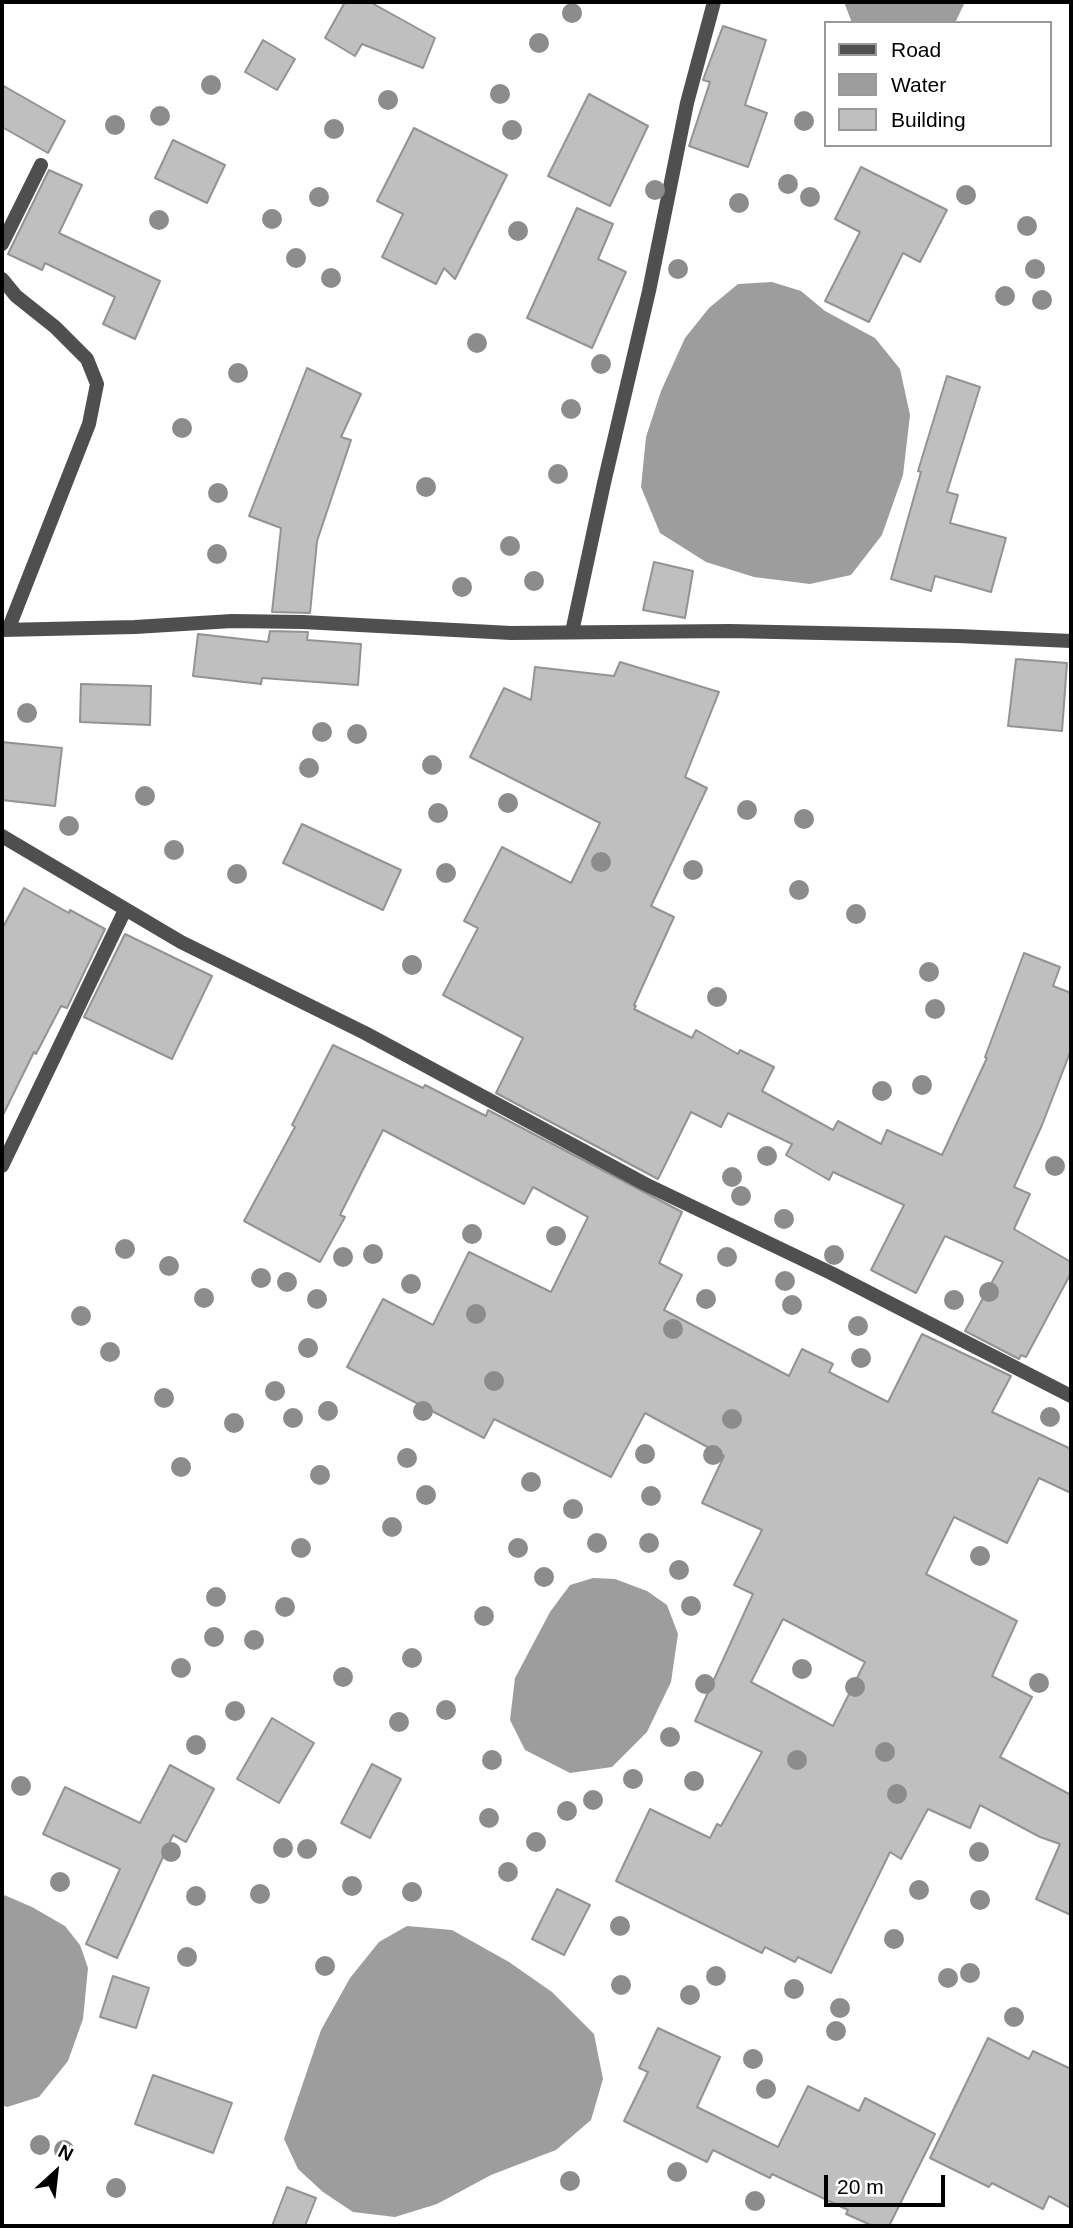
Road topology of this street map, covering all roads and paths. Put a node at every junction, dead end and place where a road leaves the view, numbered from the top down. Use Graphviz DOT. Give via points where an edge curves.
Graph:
graph roads {
  1 [pos="714,2"];
  2 [pos="41,165"];
  3 [pos="2,244"];
  4 [pos="2,279"];
  5 [pos="5,630"];
  6 [pos="572,632"];
  7 [pos="1071,641"];
  8 [pos="2,836"];
  9 [pos="125,909"];
  10 [pos="2,1166"];
  11 [pos="1071,1396"];
  1 -- 6 [label="street" via="687,103"];
  2 -- 3 [label="street"];
  4 -- 5 [label="street" via="86,359 97,384 89,424"];
  5 -- 6 [label="street" via="256,621"];
  6 -- 7 [label="street" via="744,631"];
  8 -- 9 [label="street"];
  9 -- 10 [label="street"];
  9 -- 11 [label="street" via="645,1184"];
}
